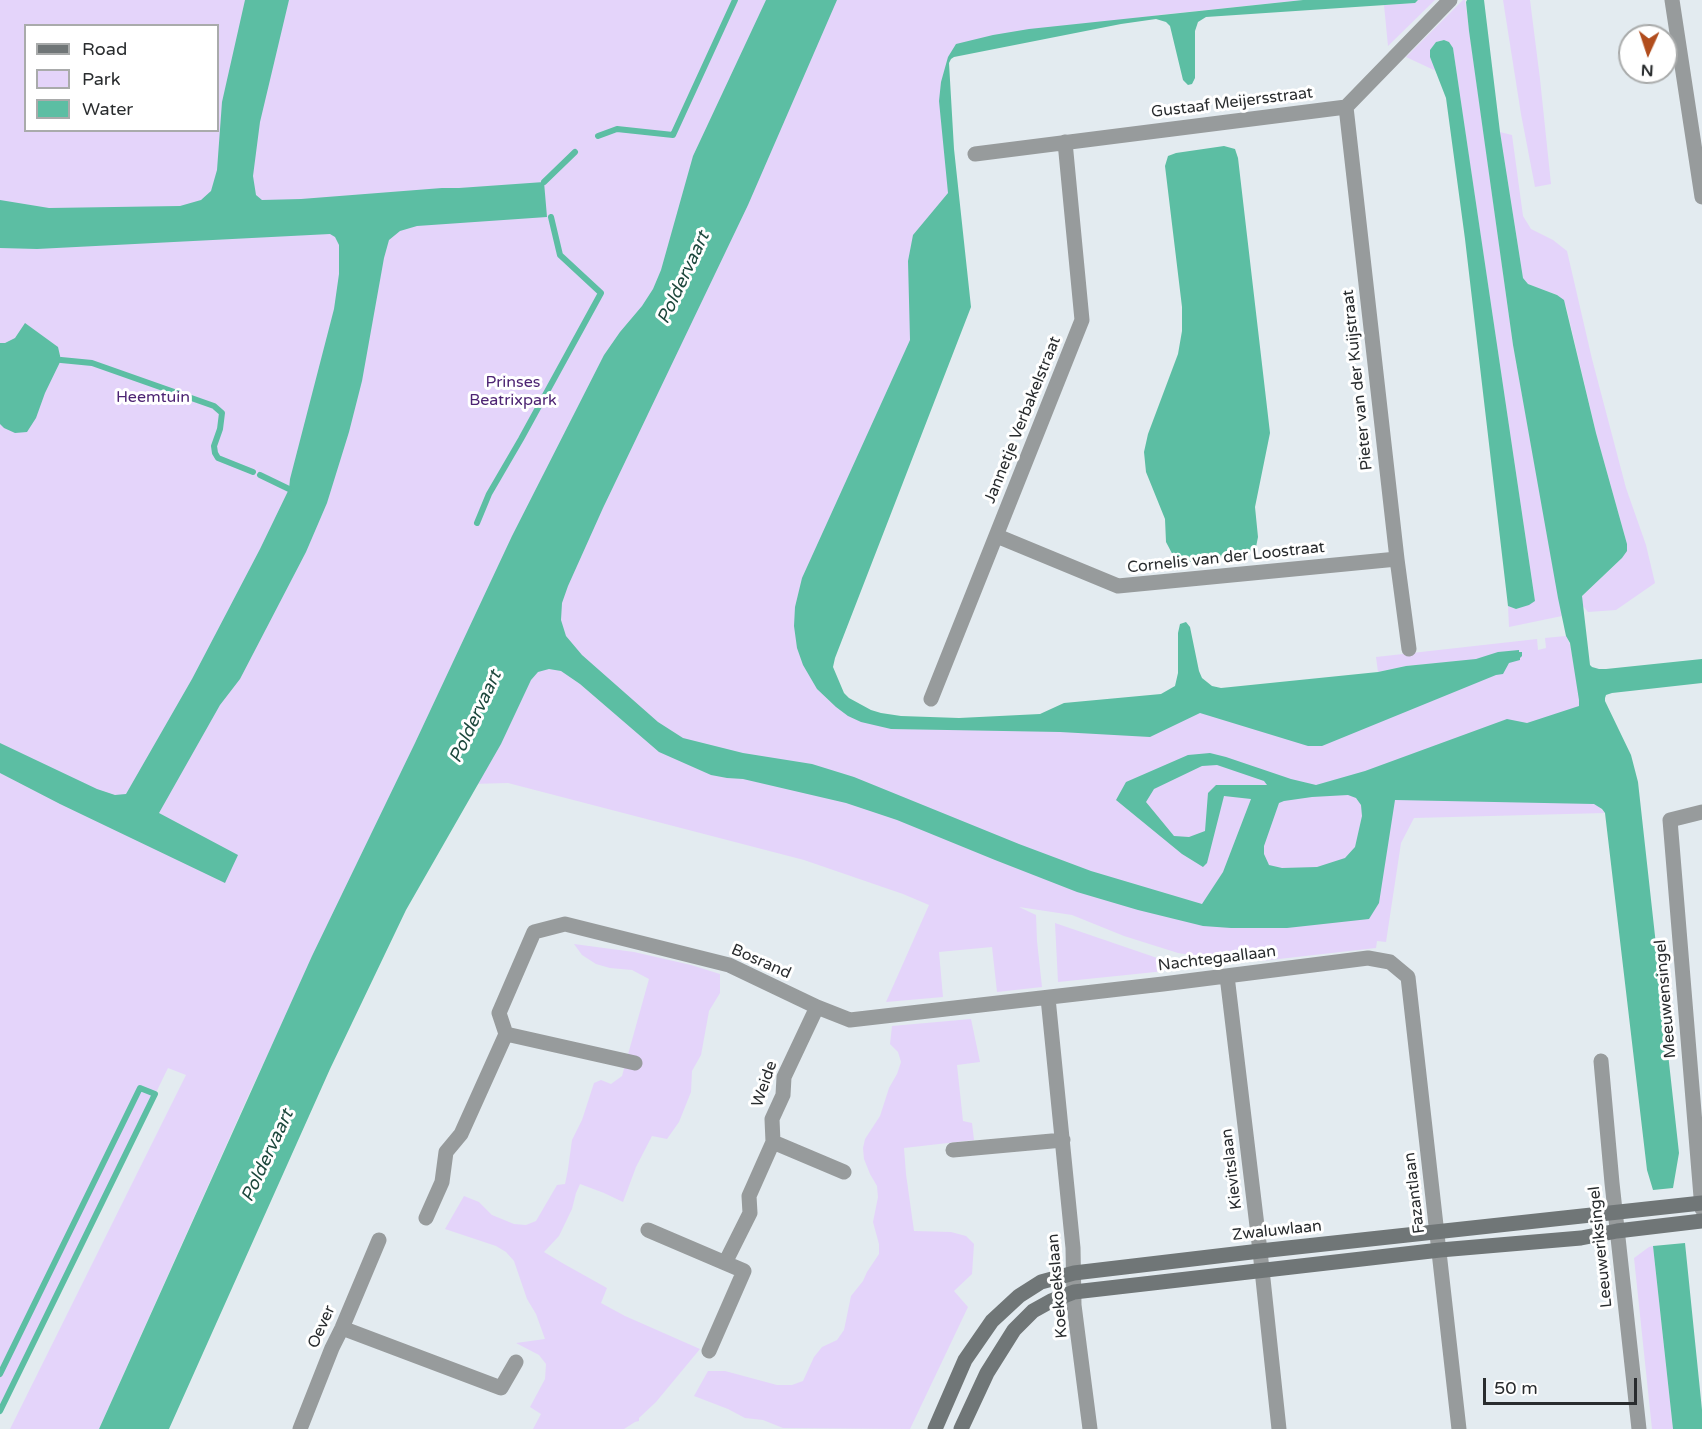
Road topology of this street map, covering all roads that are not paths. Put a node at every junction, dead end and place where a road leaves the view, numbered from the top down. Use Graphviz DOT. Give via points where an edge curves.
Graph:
graph roads {
  1 [pos="1450,0"];
  2 [pos="1672,0"];
  3 [pos="1346,106"];
  4 [pos="1065,142"];
  5 [pos="975,154"];
  6 [pos="1702,197"];
  7 [pos="997,536"];
  8 [pos="1396,559"];
  9 [pos="1409,649"];
  10 [pos="931,699"];
  11 [pos="1702,812"];
  12 [pos="1390,962"];
  13 [pos="1227,976"];
  14 [pos="1048,998"];
  15 [pos="817,1007"];
  16 [pos="506,1034"];
  17 [pos="1601,1061"];
  18 [pos="635,1063"];
  19 [pos="1062,1140"];
  20 [pos="773,1142"];
  21 [pos="952,1150"];
  22 [pos="844,1172"];
  23 [pos="1702,1204"];
  24 [pos="1702,1209"];
  25 [pos="1615,1212"];
  26 [pos="426,1218"];
  27 [pos="1702,1221"];
  28 [pos="648,1230"];
  29 [pos="1438,1231"];
  30 [pos="1617,1231"];
  31 [pos="379,1240"];
  32 [pos="1440,1250"];
  33 [pos="1260,1251"];
  34 [pos="725,1263"];
  35 [pos="1262,1271"];
  36 [pos="1074,1273"];
  37 [pos="1074,1292"];
  38 [pos="342,1328"];
  39 [pos="709,1351"];
  40 [pos="516,1362"];
  41 [pos="300,1429"];
  42 [pos="935,1429"];
  43 [pos="961,1429"];
  44 [pos="1090,1429"];
  45 [pos="1279,1429"];
  46 [pos="1459,1429"];
  47 [pos="1639,1429"];
  1 -- 3 [label="street"];
  2 -- 6 [label="street"];
  3 -- 4 [label="street, Gustaaf Meijersstraat"];
  3 -- 8 [label="street, Pieter van der Kuijstraat"];
  4 -- 5 [label="street, Gustaaf Meijersstraat"];
  4 -- 7 [label="street, Jannetje Verbakelstraat" via="1082,320"];
  7 -- 8 [label="street, Cornelis van der Loostraat" via="1118,586"];
  7 -- 10 [label="street, Jannetje Verbakelstraat"];
  8 -- 9 [label="street, Pieter van der Kuijstraat"];
  11 -- 23 [label="street, Meeuwensingel" via="1670,820"];
  12 -- 13 [label="street, Nachtegaallaan" via="1368,958"];
  12 -- 29 [label="street, Fazantlaan" via="1408,977"];
  13 -- 14 [label="street, Nachtegaallaan"];
  13 -- 33 [label="street, Kievitslaan"];
  14 -- 15 [label="street, Bosrand" via="850,1020"];
  14 -- 19 [label="street, Koekoekslaan"];
  15 -- 16 [label="street, Bosrand" via="729,965 565,924 534,932 499,1013"];
  15 -- 20 [label="street, Weide" via="784,1077 783,1095 772,1119"];
  16 -- 18 [label="street"];
  16 -- 26 [label="street" via="461,1134 446,1152 442,1182"];
  17 -- 25 [label="street, Leeuweriksingel"];
  19 -- 21 [label="street"];
  19 -- 36 [label="street, Koekoekslaan"];
  20 -- 22 [label="street"];
  20 -- 34 [label="street, Weide" via="749,1196 750,1213"];
  23 -- 24 [label="street, Meeuwensingel"];
  23 -- 25 [label="main road, Zwaluwlaan"];
  25 -- 29 [label="main road, Zwaluwlaan"];
  25 -- 30 [label="street, Leeuweriksingel"];
  27 -- 30 [label="main road"];
  28 -- 34 [label="street"];
  29 -- 32 [label="street, Fazantlaan"];
  29 -- 33 [label="main road, Zwaluwlaan"];
  30 -- 32 [label="main road" via="1581,1238"];
  30 -- 47 [label="street, Leeuweriksingel"];
  31 -- 38 [label="street, Oever"];
  32 -- 35 [label="main road"];
  32 -- 46 [label="street, Fazantlaan"];
  33 -- 35 [label="street, Kievitslaan"];
  33 -- 36 [label="main road, Zwaluwlaan"];
  34 -- 39 [label="street" via="744,1271"];
  35 -- 37 [label="main road"];
  35 -- 45 [label="street, Kievitslaan"];
  36 -- 37 [label="street, Koekoekslaan"];
  36 -- 42 [label="main road, Zwaluwlaan" via="1041,1282 992,1321 965,1360"];
  37 -- 43 [label="main road" via="1033,1311 1014,1330 987,1373"];
  37 -- 44 [label="street, Koekoekslaan"];
  38 -- 40 [label="street" via="501,1388"];
  38 -- 41 [label="street, Oever"];
}
